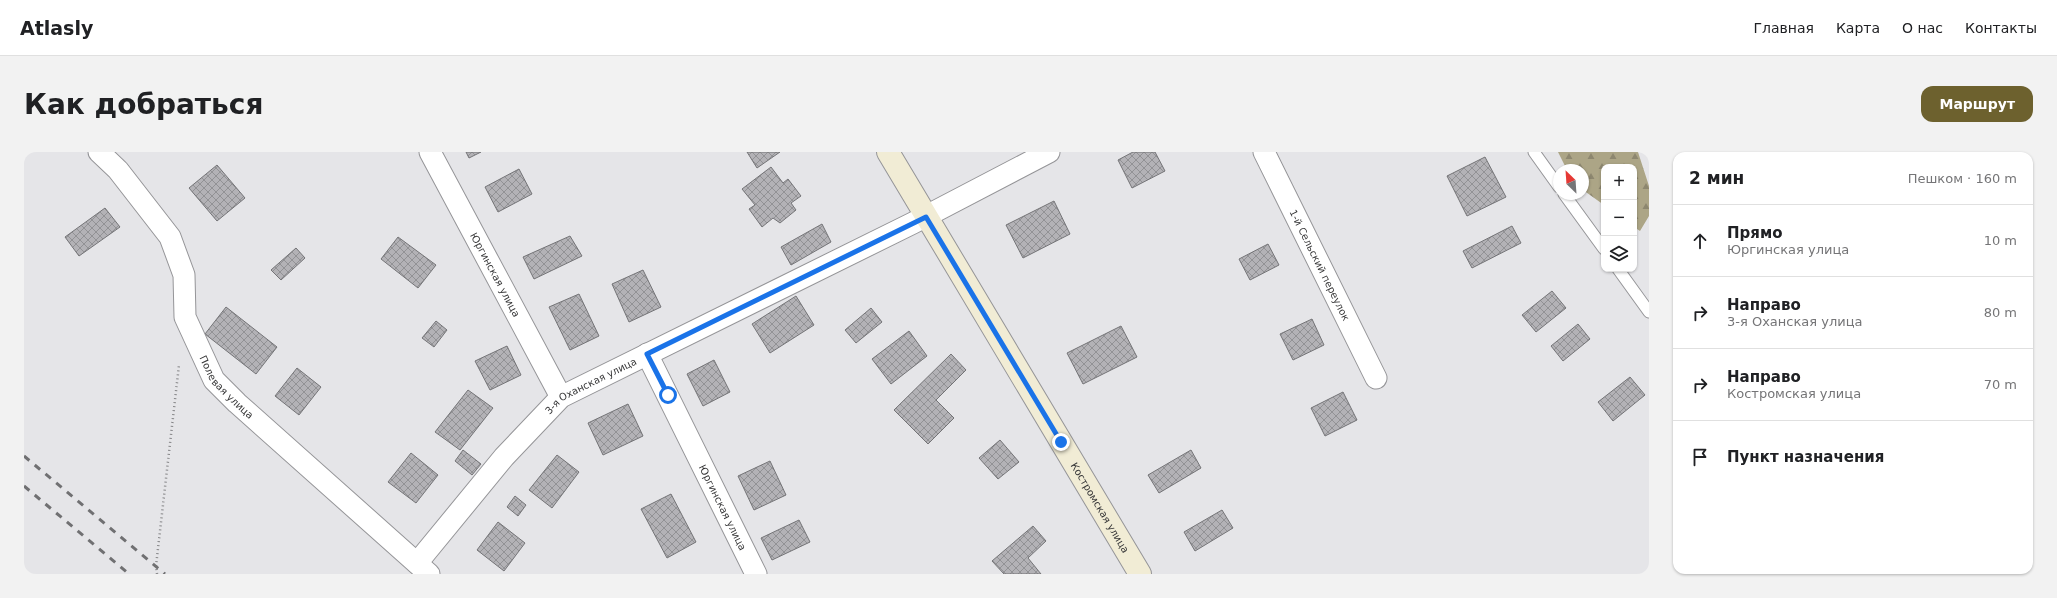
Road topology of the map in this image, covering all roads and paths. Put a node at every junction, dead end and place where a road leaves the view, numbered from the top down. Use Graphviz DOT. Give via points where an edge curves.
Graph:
graph roads {
  1 [pos="99,152"];
  2 [pos="430,152"];
  3 [pos="888,152"];
  4 [pos="1049,152"];
  5 [pos="1264,152"];
  6 [pos="1534,152"];
  7 [pos="1553,179"];
  8 [pos="1568,200"];
  9 [pos="926,217"];
  10 [pos="1601,246"];
  11 [pos="1620,272"];
  12 [pos="1649,312"];
  13 [pos="647,354"];
  14 [pos="180,364"];
  15 [pos="1376,378"];
  16 [pos="561,397"];
  17 [pos="423,568"];
  18 [pos="157,574"];
  19 [pos="756,574"];
  20 [pos="1140,574"];
  1 -- 17 [label="street, Полевая улица" via="118,170 170,237 184,275 185,317 214,380"];
  2 -- 16 [label="street, Юргинская улица"];
  3 -- 9 [label="street, Костромская улица"];
  4 -- 9 [label="street, 3-я Оханская улица"];
  5 -- 15 [label="street, 1-й Сельский переулок"];
  6 -- 7 [label="lane"];
  8 -- 10 [label="lane"];
  9 -- 13 [label="street, 3-я Оханская улица"];
  9 -- 20 [label="street, Костромская улица"];
  11 -- 12 [label="lane"];
  13 -- 16 [label="street, 3-я Оханская улица"];
  13 -- 19 [label="street, Юргинская улица"];
  14 -- 18 [label="path"];
  16 -- 17 [label="street, 3-я Оханская улица" via="504,457"];
}
